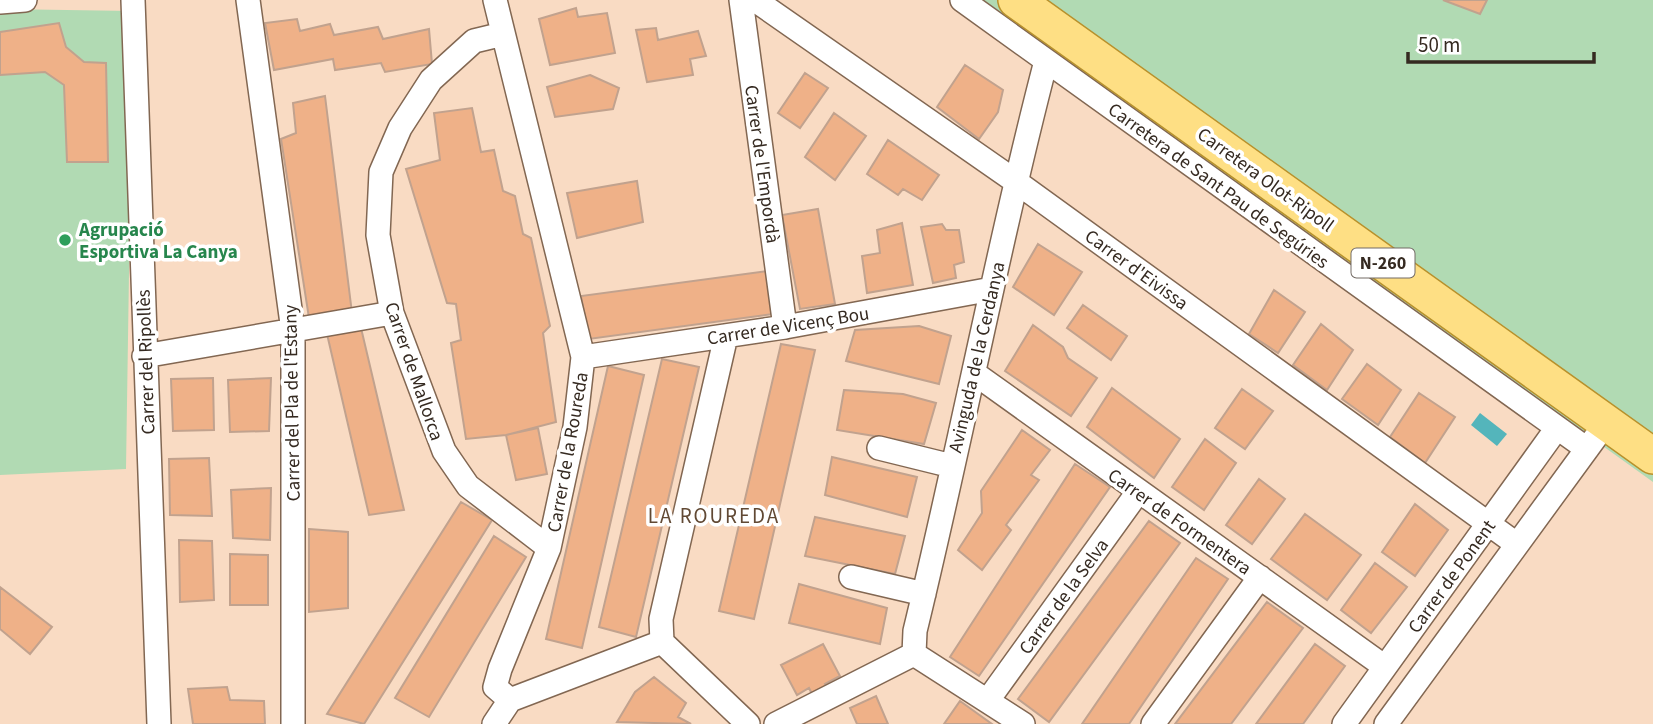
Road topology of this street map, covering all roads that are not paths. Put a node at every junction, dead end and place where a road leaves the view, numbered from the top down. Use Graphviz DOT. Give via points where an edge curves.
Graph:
graph roads {
  1 [pos="25,0"];
  2 [pos="133,0"];
  3 [pos="248,0"];
  4 [pos="495,0"];
  5 [pos="741,0"];
  6 [pos="755,0"];
  7 [pos="962,0"];
  8 [pos="1016,0"];
  9 [pos="0,2"];
  10 [pos="503,34"];
  11 [pos="1046,61"];
  12 [pos="1015,181"];
  13 [pos="992,289"];
  14 [pos="392,313"];
  15 [pos="785,327"];
  16 [pos="293,331"];
  17 [pos="726,336"];
  18 [pos="144,356"];
  19 [pos="583,357"];
  20 [pos="974,373"];
  21 [pos="1557,428"];
  22 [pos="1596,436"];
  23 [pos="879,448"];
  24 [pos="1653,456"];
  25 [pos="952,466"];
  26 [pos="1138,492"];
  27 [pos="1489,524"];
  28 [pos="1515,543"];
  29 [pos="549,548"];
  30 [pos="850,577"];
  31 [pos="1260,577"];
  32 [pos="924,594"];
  33 [pos="662,642"];
  34 [pos="914,654"];
  35 [pos="1385,667"];
  36 [pos="510,699"];
  37 [pos="988,700"];
  38 [pos="159,724"];
  39 [pos="293,724"];
  40 [pos="494,724"];
  41 [pos="748,724"];
  42 [pos="776,724"];
  43 [pos="1023,724"];
  44 [pos="1153,724"];
  45 [pos="1344,724"];
  46 [pos="1386,724"];
  1 -- 9 [label="street"];
  2 -- 18 [label="street, Carrer del Ripollès"];
  3 -- 16 [label="street, Carrer del Pla de l'Estany"];
  4 -- 10 [label="street, Carrer de la Roureda"];
  5 -- 15 [label="street, Carrer de l'Empordà"];
  6 -- 12 [label="street, Carrer d'Eivissa"];
  7 -- 11 [label="street, Carretera de Sant Pau de Segúries"];
  8 -- 22 [label="main road, Carretera Olot-Ripoll / N-260"];
  10 -- 14 [label="street, Carrer de Mallorca" via="474,40 431,80 400,128 381,172 378,235"];
  10 -- 19 [label="street, Carrer de la Roureda"];
  11 -- 12 [label="street, Avinguda de la Cerdanya"];
  11 -- 21 [label="street, Carretera de Sant Pau de Segúries"];
  12 -- 13 [label="street, Avinguda de la Cerdanya"];
  12 -- 27 [label="street, Carrer d'Eivissa"];
  13 -- 15 [label="street, Carrer de Vicenç Bou"];
  13 -- 20 [label="street, Avinguda de la Cerdanya"];
  14 -- 16 [label="street"];
  14 -- 29 [label="street, Carrer de Mallorca" via="444,451 468,486"];
  15 -- 17 [label="street, Carrer de Vicenç Bou"];
  16 -- 18 [label="street"];
  16 -- 39 [label="street, Carrer del Pla de l'Estany"];
  17 -- 19 [label="street, Carrer de Vicenç Bou"];
  17 -- 33 [label="street" via="661,619"];
  18 -- 38 [label="street, Carrer del Ripollès"];
  19 -- 29 [label="street, Carrer de la Roureda" via="575,427"];
  20 -- 25 [label="street, Avinguda de la Cerdanya"];
  20 -- 26 [label="street, Carrer de Formentera"];
  21 -- 22 [label="street, Carretera de Sant Pau de Segúries"];
  21 -- 27 [label="street, Carrer de Ponent"];
  22 -- 24 [label="main road, Carretera Olot-Ripoll / N-260"];
  22 -- 28 [label="street, Carrer de Ponent"];
  23 -- 25 [label="street"];
  25 -- 32 [label="street, Avinguda de la Cerdanya"];
  26 -- 31 [label="street, Carrer de Formentera"];
  26 -- 37 [label="street, Carrer de la Selva"];
  27 -- 28 [label="street, Carrer d'Eivissa"];
  27 -- 35 [label="street, Carrer de Ponent"];
  28 -- 46 [label="street, Carrer de Ponent"];
  29 -- 36 [label="street, Carrer de la Roureda" via="495,687"];
  30 -- 32 [label="street"];
  31 -- 35 [label="street, Carrer de Formentera"];
  31 -- 44 [label="street"];
  32 -- 34 [label="street, Avinguda de la Cerdanya"];
  33 -- 36 [label="street"];
  33 -- 41 [label="street"];
  34 -- 37 [label="street"];
  34 -- 42 [label="street"];
  35 -- 45 [label="street, Carrer de Ponent"];
  36 -- 40 [label="street"];
  37 -- 43 [label="street"];
}
